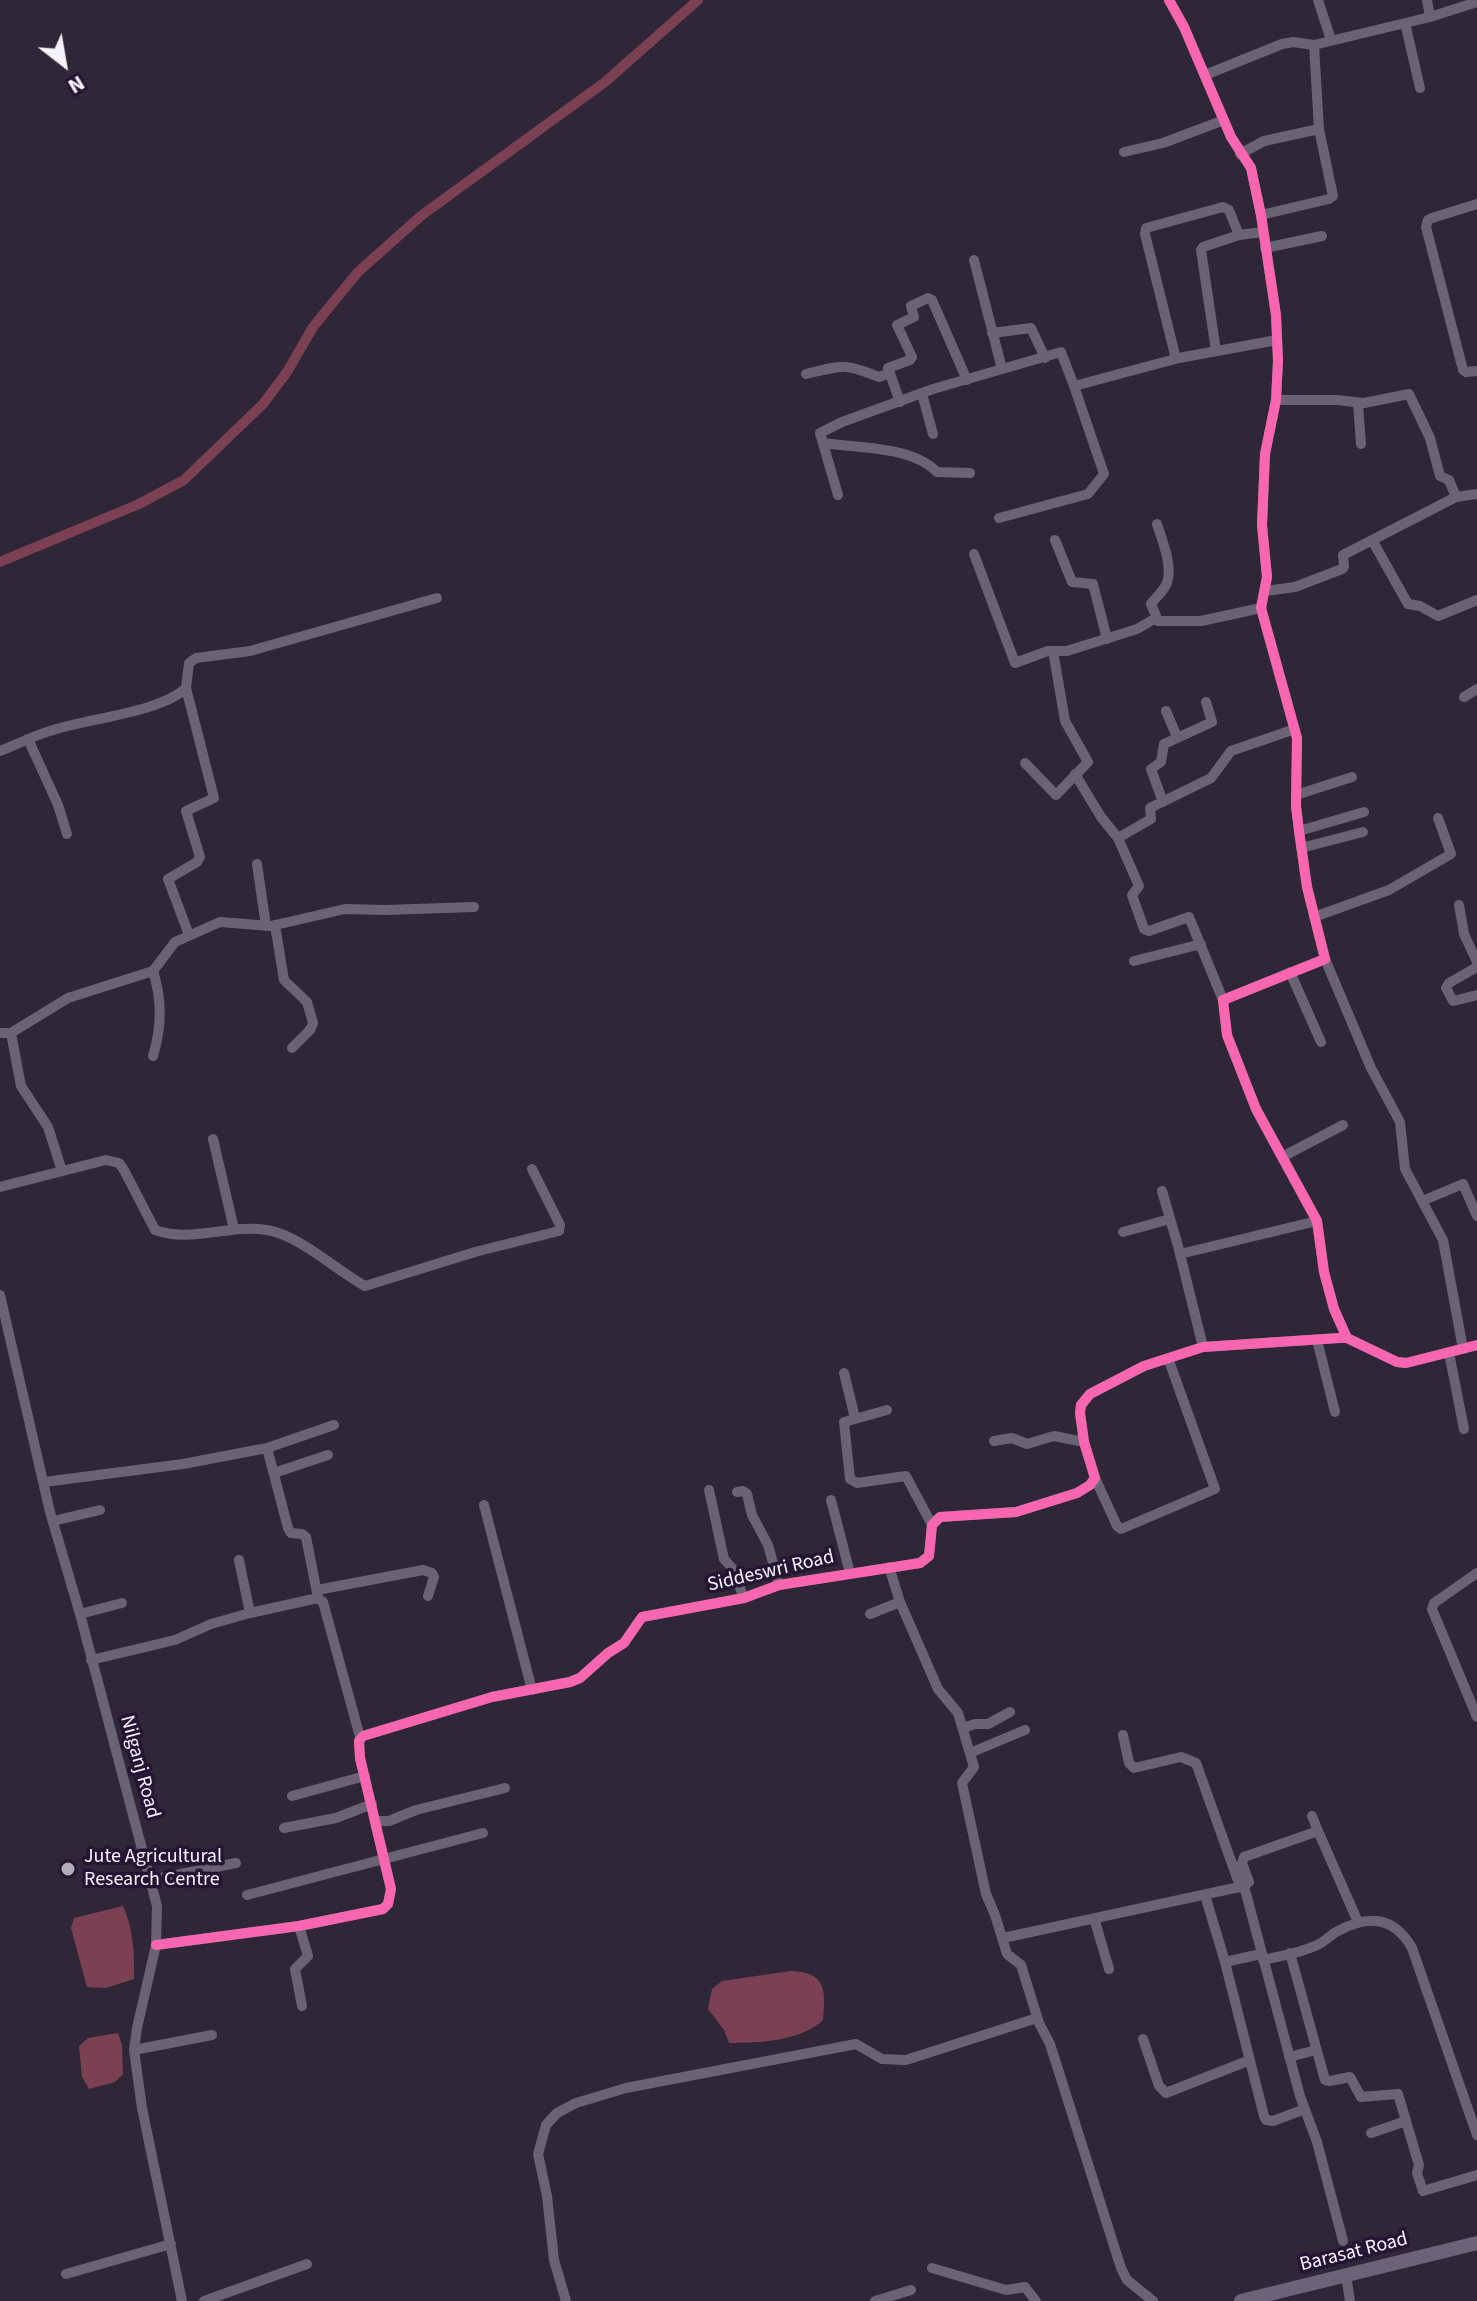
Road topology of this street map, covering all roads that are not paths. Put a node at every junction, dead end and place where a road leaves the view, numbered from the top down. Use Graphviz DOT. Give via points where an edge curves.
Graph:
graph roads {
  1 [pos="1169,0"];
  2 [pos="1318,0"];
  3 [pos="1427,0"];
  4 [pos="1477,2"];
  5 [pos="1430,17"];
  6 [pos="1405,23"];
  7 [pos="1331,40"];
  8 [pos="1314,45"];
  9 [pos="1205,75"];
  10 [pos="1420,88"];
  11 [pos="1224,120"];
  12 [pos="1319,129"];
  13 [pos="1124,152"];
  14 [pos="1240,154"];
  15 [pos="1477,204"];
  16 [pos="1261,215"];
  17 [pos="1263,232"];
  18 [pos="1239,235"];
  19 [pos="1322,236"];
  20 [pos="1265,248"];
  21 [pos="974,260"];
  22 [pos="992,333"];
  23 [pos="1277,340"];
  24 [pos="1216,351"];
  25 [pos="1045,358"];
  26 [pos="1176,359"];
  27 [pos="1002,369"];
  28 [pos="1477,371"];
  29 [pos="890,373"];
  30 [pos="806,374"];
  31 [pos="967,380"];
  32 [pos="1074,386"];
  33 [pos="922,394"];
  34 [pos="1276,400"];
  35 [pos="900,402"];
  36 [pos="1358,404"];
  37 [pos="933,434"];
  38 [pos="823,443"];
  39 [pos="1361,444"];
  40 [pos="970,473"];
  41 [pos="1477,494"];
  42 [pos="838,495"];
  43 [pos="1456,497"];
  44 [pos="999,518"];
  45 [pos="1157,524"];
  46 [pos="1055,540"];
  47 [pos="1372,540"];
  48 [pos="974,554"];
  49 [pos="1266,591"];
  50 [pos="437,598"];
  51 [pos="1477,600"];
  52 [pos="1261,608"];
  53 [pos="1156,618"];
  54 [pos="1107,639"];
  55 [pos="1053,651"];
  56 [pos="186,688"];
  57 [pos="1477,689"];
  58 [pos="1464,697"];
  59 [pos="1206,702"];
  60 [pos="1166,711"];
  61 [pos="1295,729"];
  62 [pos="1177,737"];
  63 [pos="28,739"];
  64 [pos="0,751"];
  65 [pos="1025,763"];
  66 [pos="1075,774"];
  67 [pos="1352,777"];
  68 [pos="1296,795"];
  69 [pos="1163,802"];
  70 [pos="1364,812"];
  71 [pos="1438,818"];
  72 [pos="1299,831"];
  73 [pos="1363,832"];
  74 [pos="67,834"];
  75 [pos="1118,838"];
  76 [pos="1301,848"];
  77 [pos="257,864"];
  78 [pos="1459,905"];
  79 [pos="474,907"];
  80 [pos="1314,917"];
  81 [pos="271,926"];
  82 [pos="189,935"];
  83 [pos="1201,944"];
  84 [pos="1325,959"];
  85 [pos="1134,961"];
  86 [pos="1477,964"];
  87 [pos="153,971"];
  88 [pos="1290,972"];
  89 [pos="1477,995"];
  90 [pos="1223,1000"];
  91 [pos="6,1033"];
  92 [pos="1321,1042"];
  93 [pos="292,1048"];
  94 [pos="153,1056"];
  95 [pos="1343,1125"];
  96 [pos="213,1139"];
  97 [pos="1282,1157"];
  98 [pos="532,1169"];
  99 [pos="62,1171"];
  100 [pos="0,1187"];
  101 [pos="1162,1191"];
  102 [pos="1422,1201"];
  103 [pos="1477,1216"];
  104 [pos="1170,1219"];
  105 [pos="1317,1221"];
  106 [pos="234,1229"];
  107 [pos="1123,1232"];
  108 [pos="1180,1254"];
  109 [pos="0,1295"];
  110 [pos="1347,1338"];
  111 [pos="1317,1340"];
  112 [pos="1477,1345"];
  113 [pos="1203,1347"];
  114 [pos="1463,1349"];
  115 [pos="1449,1353"];
  116 [pos="1168,1358"];
  117 [pos="844,1373"];
  118 [pos="887,1410"];
  119 [pos="1335,1412"];
  120 [pos="855,1418"];
  121 [pos="334,1425"];
  122 [pos="1464,1429"];
  123 [pos="994,1441"];
  124 [pos="1084,1442"];
  125 [pos="267,1448"];
  126 [pos="328,1455"];
  127 [pos="274,1473"];
  128 [pos="1095,1478"];
  129 [pos="44,1482"];
  130 [pos="709,1490"];
  131 [pos="737,1492"];
  132 [pos="831,1500"];
  133 [pos="484,1505"];
  134 [pos="100,1510"];
  135 [pos="53,1521"];
  136 [pos="932,1525"];
  137 [pos="239,1560"];
  138 [pos="889,1567"];
  139 [pos="850,1573"];
  140 [pos="1477,1573"];
  141 [pos="779,1585"];
  142 [pos="317,1594"];
  143 [pos="428,1596"];
  144 [pos="744,1598"];
  145 [pos="900,1602"];
  146 [pos="122,1603"];
  147 [pos="250,1613"];
  148 [pos="80,1614"];
  149 [pos="870,1614"];
  150 [pos="91,1660"];
  151 [pos="532,1690"];
  152 [pos="1010,1712"];
  153 [pos="1477,1717"];
  154 [pos="963,1728"];
  155 [pos="1025,1730"];
  156 [pos="1123,1735"];
  157 [pos="360,1737"];
  158 [pos="970,1753"];
  159 [pos="365,1776"];
  160 [pos="505,1788"];
  161 [pos="292,1796"];
  162 [pos="372,1804"];
  163 [pos="1312,1816"];
  164 [pos="377,1821"];
  165 [pos="284,1828"];
  166 [pos="1318,1831"];
  167 [pos="483,1833"];
  168 [pos="386,1858"];
  169 [pos="236,1863"];
  170 [pos="151,1880"];
  171 [pos="1242,1886"];
  172 [pos="247,1895"];
  173 [pos="1205,1895"];
  174 [pos="1094,1918"];
  175 [pos="1358,1922"];
  176 [pos="299,1926"];
  177 [pos="1003,1938"];
  178 [pos="156,1945"];
  179 [pos="1290,1953"];
  180 [pos="1262,1957"];
  181 [pos="1225,1962"];
  182 [pos="1109,1969"];
  183 [pos="302,2006"];
  184 [pos="1037,2018"];
  185 [pos="212,2035"];
  186 [pos="1143,2039"];
  187 [pos="134,2050"];
  188 [pos="1316,2050"];
  189 [pos="1289,2057"];
  190 [pos="1250,2060"];
  191 [pos="1305,2109"];
  192 [pos="1406,2121"];
  193 [pos="1371,2133"];
  194 [pos="1477,2135"];
  195 [pos="1477,2175"];
  196 [pos="1343,2241"];
  197 [pos="1477,2243"];
  198 [pos="171,2244"];
  199 [pos="307,2264"];
  200 [pos="932,2268"];
  201 [pos="66,2274"];
  202 [pos="1346,2275"];
  203 [pos="911,2290"];
  204 [pos="182,2301"];
  205 [pos="204,2301"];
  206 [pos="566,2301"];
  207 [pos="875,2301"];
  208 [pos="1036,2301"];
  209 [pos="1153,2301"];
  210 [pos="1241,2301"];
  211 [pos="1350,2301"];
  1 -- 9 [label="street"];
  2 -- 7 [label="street"];
  3 -- 5 [label="street"];
  4 -- 5 [label="street"];
  5 -- 6 [label="street"];
  6 -- 7 [label="street"];
  6 -- 10 [label="street"];
  7 -- 8 [label="street"];
  8 -- 9 [label="street" via="1282,44"];
  8 -- 12 [label="street"];
  9 -- 11 [label="street"];
  11 -- 13 [label="street"];
  11 -- 14 [label="street"];
  12 -- 14 [label="street" via="1264,141"];
  12 -- 16 [label="street" via="1332,198"];
  14 -- 16 [label="street" via="1253,175"];
  15 -- 28 [label="street" via="1432,218 1426,227 1463,370"];
  16 -- 17 [label="street"];
  17 -- 18 [label="street"];
  17 -- 20 [label="street"];
  18 -- 24 [label="street" via="1201,250"];
  18 -- 26 [label="street" via="1223,207 1146,228"];
  19 -- 20 [label="street"];
  20 -- 23 [label="street"];
  21 -- 22 [label="street"];
  22 -- 25 [label="street" via="1031,328"];
  22 -- 27 [label="street"];
  23 -- 24 [label="street"];
  23 -- 34 [label="street"];
  24 -- 26 [label="street"];
  25 -- 27 [label="street"];
  25 -- 32 [label="street" via="1063,353"];
  26 -- 32 [label="street"];
  27 -- 31 [label="street"];
  29 -- 30 [label="street" via="879,377 858,367 838,367"];
  29 -- 31 [label="street" via="889,366 912,359 897,325 915,316 911,306 929,298"];
  29 -- 35 [label="street"];
  31 -- 33 [label="street"];
  32 -- 44 [label="street" via="1104,476 1088,494"];
  33 -- 35 [label="street"];
  33 -- 37 [label="street"];
  34 -- 36 [label="street"];
  34 -- 49 [label="street" via="1265,454"];
  35 -- 38 [label="street" via="821,432"];
  36 -- 39 [label="street"];
  36 -- 43 [label="street" via="1410,395 1440,476 1449,480"];
  38 -- 40 [label="street" via="875,448 927,462 939,473"];
  38 -- 42 [label="street"];
  41 -- 43 [label="street"];
  43 -- 47 [label="street"];
  45 -- 53 [label="street" via="1168,579 1152,602"];
  46 -- 54 [label="street" via="1072,582 1093,584"];
  47 -- 49 [label="street" via="1343,555 1342,569 1295,587"];
  47 -- 51 [label="street" via="1408,604 1438,616"];
  48 -- 55 [label="street" via="1015,663"];
  49 -- 52 [label="street"];
  50 -- 56 [label="street" via="250,651 196,658 189,663"];
  52 -- 53 [label="street" via="1201,621"];
  52 -- 61 [label="street"];
  53 -- 54 [label="street"];
  54 -- 55 [label="street"];
  55 -- 66 [label="street" via="1065,721 1088,759"];
  56 -- 63 [label="street" via="121,714"];
  56 -- 82 [label="street" via="214,798 186,811 200,857 168,879"];
  57 -- 58 [label="street"];
  59 -- 62 [label="street" via="1212,722"];
  60 -- 62 [label="street"];
  61 -- 68 [label="street"];
  61 -- 69 [label="street" via="1228,752 1211,778"];
  62 -- 69 [label="street" via="1162,746 1161,762 1151,769"];
  63 -- 64 [label="street"];
  63 -- 74 [label="street"];
  65 -- 66 [label="street" via="1056,795"];
  66 -- 75 [label="street"];
  67 -- 68 [label="street"];
  68 -- 72 [label="street"];
  69 -- 75 [label="street" via="1149,809 1151,819"];
  70 -- 72 [label="street"];
  71 -- 80 [label="street" via="1451,854 1389,890"];
  72 -- 76 [label="street"];
  73 -- 76 [label="street"];
  75 -- 83 [label="street" via="1139,886 1132,894 1144,929 1189,917"];
  76 -- 80 [label="street"];
  77 -- 81 [label="street"];
  78 -- 86 [label="street"];
  79 -- 81 [label="street" via="345,909"];
  80 -- 84 [label="street"];
  81 -- 82 [label="street" via="220,922"];
  81 -- 93 [label="street" via="284,980 307,1002 313,1023"];
  82 -- 87 [label="street" via="175,942"];
  83 -- 85 [label="street"];
  83 -- 90 [label="street"];
  84 -- 88 [label="street"];
  84 -- 102 [label="street" via="1400,1122 1404,1165"];
  86 -- 89 [label="street" via="1446,988 1453,1001"];
  87 -- 91 [label="street" via="68,998"];
  87 -- 94 [label="street" via="161,1007"];
  88 -- 90 [label="street"];
  88 -- 92 [label="street"];
  90 -- 97 [label="street" via="1227,1035"];
  91 -- 99 [label="street" via="21,1086 48,1127"];
  95 -- 97 [label="street"];
  96 -- 106 [label="street"];
  97 -- 105 [label="street"];
  98 -- 106 [label="street" via="559,1231 370,1285 277,1232"];
  99 -- 100 [label="street"];
  99 -- 106 [label="street" via="114,1161 155,1230 175,1235"];
  101 -- 104 [label="street"];
  102 -- 103 [label="street" via="1463,1184"];
  102 -- 114 [label="street" via="1443,1240"];
  104 -- 107 [label="street"];
  104 -- 108 [label="street"];
  105 -- 108 [label="street"];
  105 -- 110 [label="street" via="1324,1272"];
  108 -- 113 [label="street"];
  109 -- 129 [label="street, Nilganj Road"];
  110 -- 111 [label="street"];
  110 -- 115 [label="street" via="1402,1363"];
  111 -- 113 [label="street"];
  111 -- 119 [label="street"];
  112 -- 114 [label="street"];
  113 -- 116 [label="street"];
  114 -- 115 [label="street"];
  115 -- 122 [label="street"];
  116 -- 124 [label="street" via="1084,1400"];
  116 -- 128 [label="street" via="1215,1489 1121,1529"];
  117 -- 120 [label="street"];
  118 -- 120 [label="street"];
  120 -- 136 [label="street" via="843,1424 852,1482 906,1476"];
  121 -- 125 [label="street"];
  123 -- 124 [label="street" via="1012,1438 1027,1444 1054,1436"];
  124 -- 128 [label="street"];
  125 -- 127 [label="street"];
  125 -- 129 [label="street" via="169,1467"];
  126 -- 127 [label="street"];
  127 -- 142 [label="street" via="289,1531 306,1537"];
  128 -- 136 [label="street" via="1084,1489 1033,1507 980,1516 945,1515"];
  129 -- 135 [label="street, Nilganj Road"];
  130 -- 144 [label="street" via="724,1559"];
  131 -- 141 [label="street" via="747,1494"];
  132 -- 139 [label="street"];
  133 -- 151 [label="street"];
  134 -- 135 [label="street"];
  135 -- 148 [label="street, Nilganj Road"];
  136 -- 138 [label="street, Siddeswri Road" via="932,1550 925,1560"];
  137 -- 147 [label="street"];
  138 -- 139 [label="street, Siddeswri Road"];
  138 -- 145 [label="street"];
  139 -- 141 [label="street, Siddeswri Road"];
  140 -- 153 [label="street" via="1432,1609"];
  141 -- 144 [label="street, Siddeswri Road"];
  142 -- 143 [label="street" via="423,1570 434,1577"];
  142 -- 147 [label="street"];
  142 -- 157 [label="street"];
  144 -- 151 [label="street, Siddeswri Road" via="642,1617 624,1643 580,1678"];
  145 -- 149 [label="street"];
  145 -- 154 [label="street" via="938,1689 956,1709"];
  146 -- 148 [label="street"];
  147 -- 150 [label="street" via="175,1640"];
  148 -- 150 [label="street, Nilganj Road"];
  150 -- 170 [label="street, Nilganj Road"];
  151 -- 157 [label="street, Siddeswri Road"];
  152 -- 154 [label="street" via="988,1724"];
  154 -- 158 [label="street"];
  155 -- 158 [label="street"];
  156 -- 171 [label="street" via="1134,1768 1181,1757 1196,1763"];
  157 -- 159 [label="street"];
  158 -- 177 [label="street" via="973,1769 962,1783 986,1894"];
  159 -- 161 [label="street"];
  159 -- 162 [label="street"];
  160 -- 164 [label="street"];
  162 -- 164 [label="street"];
  162 -- 165 [label="street" via="336,1818"];
  163 -- 166 [label="street"];
  164 -- 168 [label="street"];
  166 -- 171 [label="street" via="1244,1857 1249,1882"];
  166 -- 175 [label="street"];
  167 -- 168 [label="street"];
  168 -- 172 [label="street"];
  168 -- 176 [label="street" via="391,1889 383,1909"];
  169 -- 170 [label="street"];
  170 -- 178 [label="street, Nilganj Road"];
  171 -- 173 [label="street"];
  171 -- 180 [label="street"];
  173 -- 174 [label="street"];
  173 -- 181 [label="street"];
  174 -- 177 [label="street"];
  174 -- 182 [label="street"];
  175 -- 179 [label="street" via="1320,1944"];
  175 -- 194 [label="street" via="1382,1922 1407,1940"];
  176 -- 178 [label="street"];
  176 -- 183 [label="street" via="308,1956 295,1969"];
  177 -- 184 [label="street" via="1007,1954 1021,1965"];
  178 -- 187 [label="street, Nilganj Road"];
  179 -- 180 [label="street"];
  179 -- 188 [label="street"];
  180 -- 181 [label="street"];
  180 -- 189 [label="street"];
  181 -- 190 [label="street"];
  184 -- 206 [label="street" via="911,2059 882,2059 856,2044 626,2088 557,2113 546,2125 538,2154"];
  184 -- 209 [label="street" via="1050,2044 1123,2274"];
  185 -- 187 [label="street"];
  186 -- 190 [label="street" via="1166,2093"];
  187 -- 198 [label="street, Nilganj Road"];
  188 -- 189 [label="street"];
  188 -- 192 [label="street" via="1325,2080 1350,2077 1361,2097 1397,2093"];
  189 -- 191 [label="street"];
  190 -- 191 [label="street" via="1266,2120"];
  191 -- 196 [label="street"];
  192 -- 193 [label="street"];
  192 -- 195 [label="street" via="1423,2191"];
  197 -- 202 [label="main road, Barasat Road"];
  198 -- 201 [label="street"];
  198 -- 204 [label="street, Nilganj Road"];
  199 -- 205 [label="street"];
  200 -- 208 [label="street" via="1006,2290 1025,2287"];
  202 -- 210 [label="main road, Barasat Road"];
  202 -- 211 [label="street"];
  203 -- 207 [label="street"];
}
